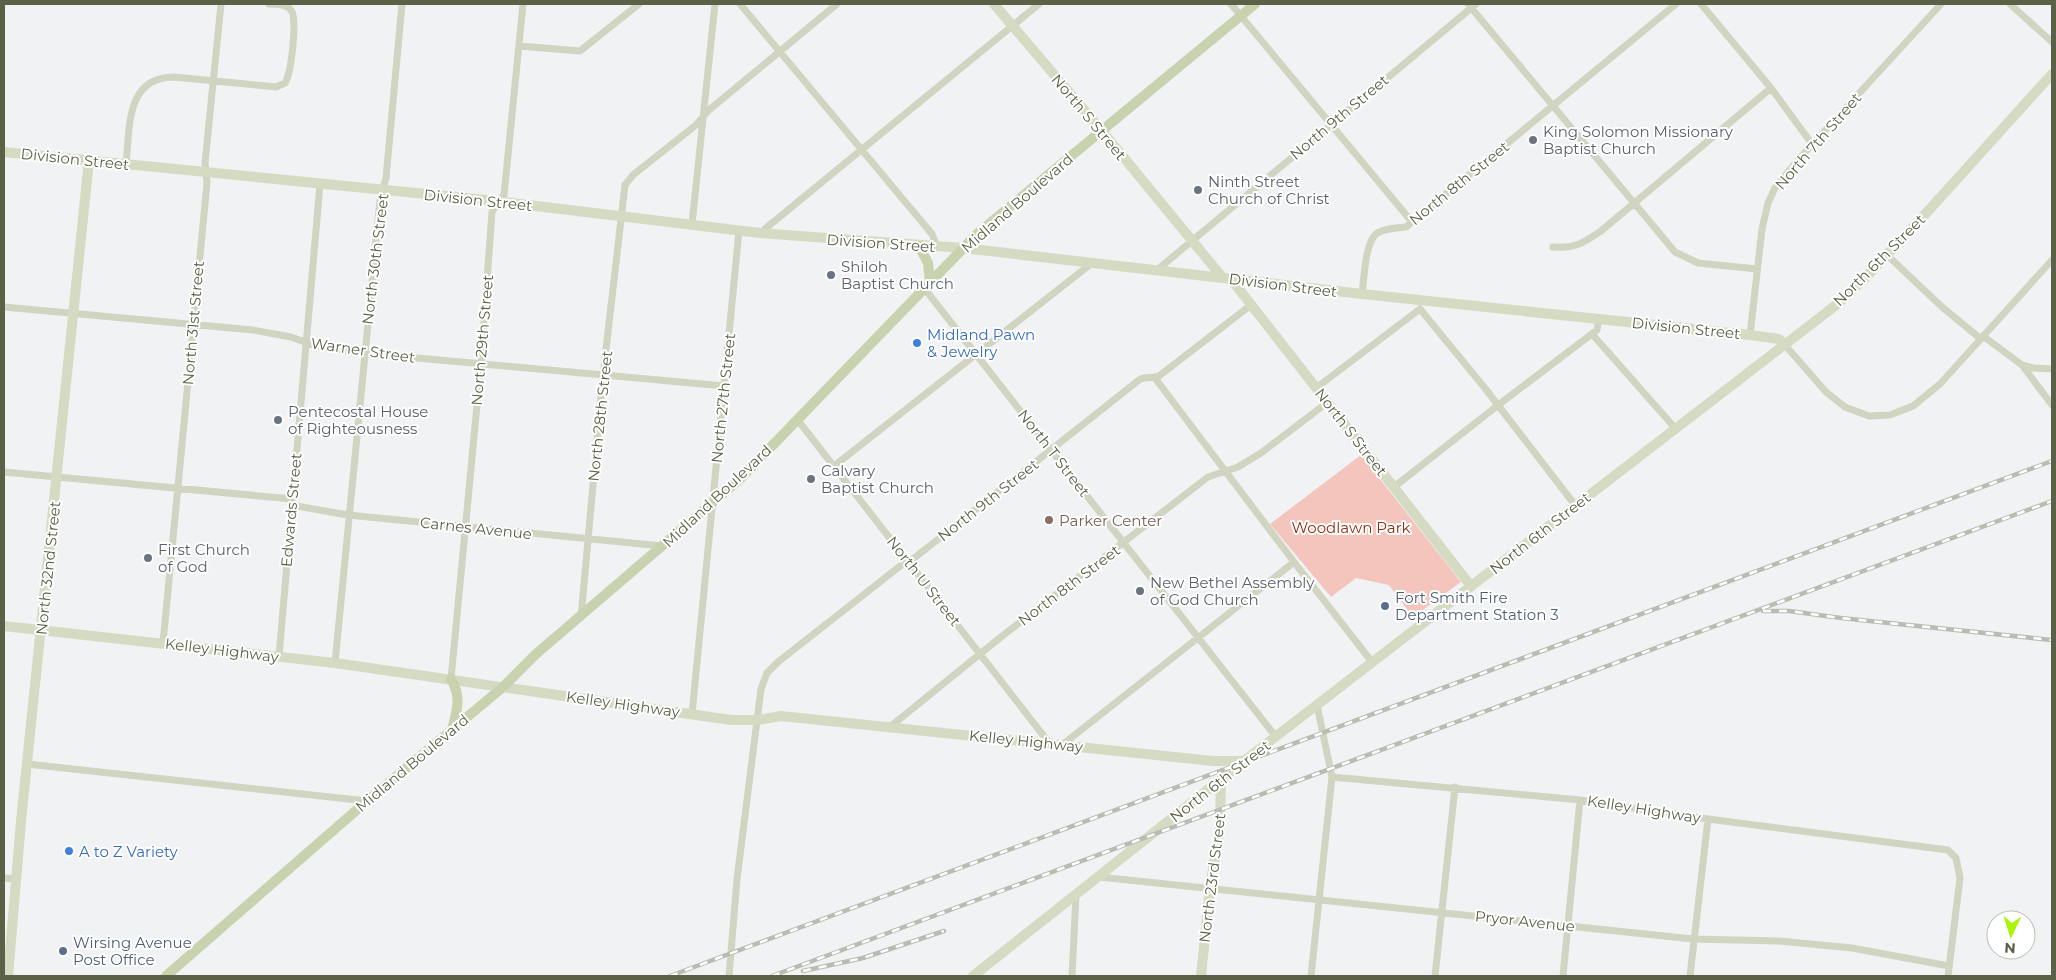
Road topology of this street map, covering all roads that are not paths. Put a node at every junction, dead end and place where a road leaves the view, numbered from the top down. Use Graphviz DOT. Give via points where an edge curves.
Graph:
graph roads {
  1 [pos="221,4"];
  2 [pos="269,4"];
  3 [pos="402,4"];
  4 [pos="523,4"];
  5 [pos="639,4"];
  6 [pos="715,4"];
  7 [pos="740,4"];
  8 [pos="837,4"];
  9 [pos="994,4"];
  10 [pos="1039,4"];
  11 [pos="1231,4"];
  12 [pos="1255,4"];
  13 [pos="1676,4"];
  14 [pos="1702,4"];
  15 [pos="1941,4"];
  16 [pos="2010,4"];
  17 [pos="1472,5"];
  18 [pos="1241,16"];
  19 [pos="1012,26"];
  20 [pos="2052,42"];
  21 [pos="519,46"];
  22 [pos="779,52"];
  23 [pos="2052,74"];
  24 [pos="214,81"];
  25 [pos="1771,88"];
  26 [pos="1553,106"];
  27 [pos="703,117"];
  28 [pos="1331,124"];
  29 [pos="1102,131"];
  30 [pos="1812,144"];
  31 [pos="861,150"];
  32 [pos="4,152"];
  33 [pos="89,160"];
  34 [pos="126,164"];
  35 [pos="206,172"];
  36 [pos="320,184"];
  37 [pos="382,190"];
  38 [pos="499,202"];
  39 [pos="1635,204"];
  40 [pos="620,215"];
  41 [pos="1412,222"];
  42 [pos="692,224"];
  43 [pos="740,231"];
  44 [pos="760,233"];
  45 [pos="1191,240"];
  46 [pos="919,246"];
  47 [pos="937,247"];
  48 [pos="1553,247"];
  49 [pos="963,248"];
  50 [pos="1887,254"];
  51 [pos="2052,260"];
  52 [pos="1092,263"];
  53 [pos="1757,269"];
  54 [pos="1157,270"];
  55 [pos="1226,278"];
  56 [pos="927,286"];
  57 [pos="1362,294"];
  58 [pos="1420,304"];
  59 [pos="1251,305"];
  60 [pos="4,307"];
  61 [pos="73,313"];
  62 [pos="1599,318"];
  63 [pos="193,325"];
  64 [pos="1592,334"];
  65 [pos="1750,335"];
  66 [pos="1982,337"];
  67 [pos="306,343"];
  68 [pos="1785,344"];
  69 [pos="364,353"];
  70 [pos="977,354"];
  71 [pos="481,363"];
  72 [pos="2022,365"];
  73 [pos="2052,369"];
  74 [pos="603,375"];
  75 [pos="1155,378"];
  76 [pos="724,386"];
  77 [pos="1316,388"];
  78 [pos="1328,402"];
  79 [pos="2052,405"];
  80 [pos="1497,406"];
  81 [pos="797,419"];
  82 [pos="1675,428"];
  83 [pos="1051,450"];
  84 [pos="834,466"];
  85 [pos="4,472"];
  86 [pos="1226,472"];
  87 [pos="58,477"];
  88 [pos="1394,487"];
  89 [pos="177,488"];
  90 [pos="291,502"];
  91 [pos="713,502"];
  92 [pos="1575,506"];
  93 [pos="348,516"];
  94 [pos="466,528"];
  95 [pos="588,538"];
  96 [pos="1124,543"];
  97 [pos="662,546"];
  98 [pos="908,561"];
  99 [pos="1294,562"];
  100 [pos="1471,586"];
  101 [pos="581,617"];
  102 [pos="4,626"];
  103 [pos="41,629"];
  104 [pos="1198,637"];
  105 [pos="162,643"];
  106 [pos="981,654"];
  107 [pos="279,656"];
  108 [pos="1372,662"];
  109 [pos="335,663"];
  110 [pos="450,679"];
  111 [pos="503,687"];
  112 [pos="1317,705"];
  113 [pos="692,714"];
  114 [pos="758,720"];
  115 [pos="890,726"];
  116 [pos="452,730"];
  117 [pos="1276,736"];
  118 [pos="1050,744"];
  119 [pos="1062,745"];
  120 [pos="1244,761"];
  121 [pos="27,764"];
  122 [pos="1332,777"];
  123 [pos="1221,780"];
  124 [pos="1455,787"];
  125 [pos="1580,800"];
  126 [pos="367,801"];
  127 [pos="1708,819"];
  128 [pos="1100,877"];
  129 [pos="4,878"];
  130 [pos="16,879"];
  131 [pos="1210,888"];
  132 [pos="1076,895"];
  133 [pos="1319,900"];
  134 [pos="1442,912"];
  135 [pos="1569,926"];
  136 [pos="1694,939"];
  137 [pos="1949,966"];
  138 [pos="8,976"];
  139 [pos="166,976"];
  140 [pos="729,976"];
  141 [pos="973,976"];
  142 [pos="1072,976"];
  143 [pos="1201,976"];
  144 [pos="1311,976"];
  145 [pos="1435,976"];
  146 [pos="1563,976"];
  147 [pos="1690,976"];
  148 [pos="1948,976"];
  1 -- 24 [label="street, North 31st Street"];
  2 -- 24 [label="street" via="285,5 295,18 288,79 276,87"];
  3 -- 37 [label="street, North 30th Street" via="386,178"];
  4 -- 21 [label="street, North 29th Street"];
  5 -- 21 [label="street" via="580,51"];
  6 -- 27 [label="street"];
  7 -- 22 [label="street"];
  8 -- 22 [label="street, North 28th Street"];
  9 -- 19 [label="street, North S Street"];
  10 -- 19 [label="street"];
  11 -- 18 [label="street"];
  12 -- 18 [label="main road, Midland Boulevard"];
  13 -- 26 [label="street, North 8th Street"];
  14 -- 25 [label="street"];
  15 -- 30 [label="street, North 7th Street"];
  16 -- 20 [label="street"];
  17 -- 26 [label="street"];
  17 -- 28 [label="street, North 9th Street"];
  18 -- 28 [label="street"];
  18 -- 29 [label="main road, Midland Boulevard"];
  19 -- 29 [label="street, North S Street"];
  19 -- 31 [label="street"];
  21 -- 38 [label="street, North 29th Street" via="504,195"];
  22 -- 27 [label="street, North 28th Street"];
  22 -- 31 [label="street"];
  23 -- 50 [label="street, North 6th Street"];
  24 -- 34 [label="street" via="166,77 142,88 132,110"];
  24 -- 35 [label="street, North 31st Street"];
  25 -- 30 [label="street"];
  25 -- 39 [label="street"];
  26 -- 39 [label="street"];
  26 -- 41 [label="street, North 8th Street"];
  27 -- 40 [label="street, North 28th Street" via="628,180"];
  27 -- 42 [label="street"];
  28 -- 41 [label="street"];
  28 -- 45 [label="street, North 9th Street"];
  29 -- 45 [label="street, North S Street"];
  29 -- 49 [label="main road, Midland Boulevard"];
  30 -- 53 [label="street, North 7th Street" via="1772,195 1762,229"];
  31 -- 44 [label="street"];
  31 -- 47 [label="street" via="932,234"];
  32 -- 33 [label="street, Division Street"];
  33 -- 34 [label="street, Division Street"];
  33 -- 61 [label="street, North 32nd Street"];
  34 -- 35 [label="street, Division Street"];
  35 -- 36 [label="street, Division Street"];
  35 -- 63 [label="street, North 31st Street"];
  36 -- 37 [label="street, Division Street"];
  36 -- 67 [label="street, Edwards Street"];
  37 -- 38 [label="street, Division Street"];
  37 -- 69 [label="street, North 30th Street"];
  38 -- 40 [label="street, Division Street"];
  38 -- 71 [label="street, North 29th Street" via="492,212"];
  39 -- 48 [label="street" via="1584,242 1567,248"];
  39 -- 53 [label="street" via="1678,254 1698,263"];
  40 -- 42 [label="street, Division Street"];
  40 -- 74 [label="street, North 28th Street"];
  41 -- 57 [label="street, North 8th Street" via="1406,227 1384,230 1374,236 1368,251"];
  42 -- 43 [label="street, Division Street"];
  43 -- 44 [label="street, Division Street"];
  43 -- 76 [label="street, North 27th Street"];
  44 -- 46 [label="street, Division Street"];
  45 -- 54 [label="street, North 9th Street"];
  45 -- 55 [label="street, North S Street"];
  46 -- 47 [label="street, Division Street"];
  46 -- 56 [label="main road" via="929,266"];
  47 -- 49 [label="street, Division Street"];
  49 -- 52 [label="street, Division Street"];
  49 -- 56 [label="main road, Midland Boulevard"];
  50 -- 66 [label="street" via="1942,307"];
  50 -- 68 [label="street, North 6th Street" via="1853,290"];
  51 -- 66 [label="street"];
  52 -- 54 [label="street, Division Street"];
  52 -- 70 [label="street"];
  53 -- 65 [label="street, North 7th Street"];
  54 -- 55 [label="street, Division Street"];
  55 -- 57 [label="street, Division Street"];
  55 -- 59 [label="street, North S Street"];
  56 -- 70 [label="street, North T Street"];
  56 -- 81 [label="main road, Midland Boulevard"];
  57 -- 58 [label="street, Division Street"];
  58 -- 62 [label="street, Division Street"];
  58 -- 77 [label="street"];
  58 -- 80 [label="street"];
  59 -- 75 [label="street, North 9th Street"];
  59 -- 77 [label="street, North S Street"];
  60 -- 61 [label="street, Warner Street"];
  61 -- 63 [label="street, Warner Street"];
  61 -- 87 [label="street, North 32nd Street"];
  62 -- 64 [label="street" via="1597,330"];
  62 -- 65 [label="street, Division Street"];
  63 -- 67 [label="street, Warner Street" via="270,333"];
  63 -- 89 [label="street, North 31st Street"];
  64 -- 80 [label="street"];
  64 -- 82 [label="street"];
  65 -- 68 [label="street, Division Street" via="1779,339"];
  66 -- 68 [label="street" via="1940,384 1922,399 1890,415 1869,416 1834,400"];
  66 -- 72 [label="street"];
  67 -- 69 [label="street, Warner Street"];
  67 -- 90 [label="street, Edwards Street"];
  68 -- 82 [label="street, North 6th Street"];
  69 -- 71 [label="street, Warner Street"];
  69 -- 93 [label="street, North 30th Street"];
  70 -- 83 [label="street, North T Street"];
  70 -- 84 [label="street"];
  71 -- 74 [label="street, Warner Street"];
  71 -- 94 [label="street, North 29th Street"];
  72 -- 73 [label="street"];
  72 -- 79 [label="street"];
  74 -- 76 [label="street, Warner Street"];
  74 -- 95 [label="street, North 28th Street"];
  75 -- 83 [label="street, North 9th Street" via="1139,380"];
  75 -- 86 [label="street"];
  76 -- 91 [label="street, North 27th Street"];
  77 -- 78 [label="street, North S Street"];
  78 -- 86 [label="street, North 8th Street" via="1261,453"];
  78 -- 88 [label="street, North S Street"];
  80 -- 88 [label="street"];
  80 -- 92 [label="street"];
  81 -- 84 [label="street, North U Street"];
  81 -- 91 [label="main road, Midland Boulevard"];
  82 -- 92 [label="street, North 6th Street"];
  83 -- 96 [label="street, North T Street"];
  83 -- 98 [label="street, North 9th Street"];
  84 -- 98 [label="street, North U Street"];
  85 -- 87 [label="street, Carnes Avenue"];
  86 -- 96 [label="street, North 8th Street" via="1208,477"];
  86 -- 99 [label="street"];
  87 -- 89 [label="street, Carnes Avenue"];
  87 -- 103 [label="street, North 32nd Street"];
  88 -- 100 [label="street, North S Street"];
  89 -- 90 [label="street, Carnes Avenue"];
  89 -- 105 [label="street, North 31st Street"];
  90 -- 93 [label="street, Carnes Avenue"];
  90 -- 107 [label="street, Edwards Street"];
  91 -- 97 [label="main road, Midland Boulevard"];
  91 -- 113 [label="street, North 27th Street"];
  92 -- 100 [label="street, North 6th Street"];
  93 -- 94 [label="street, Carnes Avenue"];
  93 -- 109 [label="street, North 30th Street"];
  94 -- 95 [label="street, Carnes Avenue"];
  94 -- 110 [label="street, North 29th Street"];
  95 -- 97 [label="street, Carnes Avenue"];
  95 -- 101 [label="street, North 28th Street"];
  96 -- 104 [label="street, North T Street"];
  96 -- 106 [label="street, North 8th Street"];
  97 -- 101 [label="main road, Midland Boulevard"];
  98 -- 106 [label="street, North U Street"];
  98 -- 114 [label="street, North 9th Street" via="770,669 763,680"];
  99 -- 104 [label="street"];
  99 -- 108 [label="street"];
  100 -- 108 [label="street, North 6th Street"];
  101 -- 111 [label="main road, Midland Boulevard" via="536,654"];
  102 -- 103 [label="street, Kelley Highway"];
  103 -- 105 [label="street, Kelley Highway"];
  103 -- 121 [label="street, North 32nd Street"];
  104 -- 117 [label="street, North T Street"];
  104 -- 119 [label="street"];
  105 -- 107 [label="street, Kelley Highway"];
  106 -- 115 [label="street, North 8th Street"];
  106 -- 118 [label="street, North U Street"];
  107 -- 109 [label="street, Kelley Highway"];
  108 -- 112 [label="street, North 6th Street"];
  109 -- 110 [label="street, Kelley Highway"];
  110 -- 111 [label="street, Kelley Highway"];
  110 -- 116 [label="main road" via="459,699"];
  111 -- 113 [label="street, Kelley Highway"];
  111 -- 116 [label="main road, Midland Boulevard"];
  112 -- 117 [label="street, North 6th Street"];
  112 -- 122 [label="street"];
  113 -- 114 [label="street, Kelley Highway"];
  114 -- 115 [label="street, Kelley Highway" via="782,716"];
  114 -- 140 [label="street" via="737,879"];
  115 -- 118 [label="street, Kelley Highway"];
  116 -- 126 [label="main road, Midland Boulevard"];
  117 -- 120 [label="street, North 6th Street"];
  118 -- 119 [label="street, Kelley Highway"];
  119 -- 120 [label="street, Kelley Highway" via="1213,761"];
  120 -- 123 [label="street, North 6th Street"];
  121 -- 126 [label="street"];
  121 -- 130 [label="street, North 32nd Street"];
  122 -- 124 [label="street, Kelley Highway"];
  122 -- 133 [label="street"];
  123 -- 128 [label="street, North 6th Street"];
  123 -- 131 [label="street, North 23rd Street" via="1220,826"];
  124 -- 125 [label="street, Kelley Highway"];
  124 -- 134 [label="street"];
  125 -- 127 [label="street, Kelley Highway"];
  125 -- 135 [label="street"];
  126 -- 139 [label="main road, Midland Boulevard"];
  127 -- 136 [label="street"];
  127 -- 137 [label="street, Kelley Highway" via="1948,850 1956,858 1960,878"];
  128 -- 131 [label="street, Pryor Avenue"];
  128 -- 132 [label="street, North 6th Street"];
  129 -- 130 [label="street"];
  130 -- 138 [label="street, North 32nd Street"];
  131 -- 133 [label="street, Pryor Avenue"];
  131 -- 143 [label="street, North 23rd Street"];
  132 -- 141 [label="street, North 6th Street"];
  132 -- 142 [label="street"];
  133 -- 134 [label="street, Pryor Avenue"];
  133 -- 144 [label="street"];
  134 -- 135 [label="street, Pryor Avenue"];
  134 -- 145 [label="street"];
  135 -- 136 [label="street, Pryor Avenue"];
  135 -- 146 [label="street"];
  136 -- 137 [label="street, Pryor Avenue" via="1852,948"];
  136 -- 147 [label="street"];
  137 -- 148 [label="street"];
}
